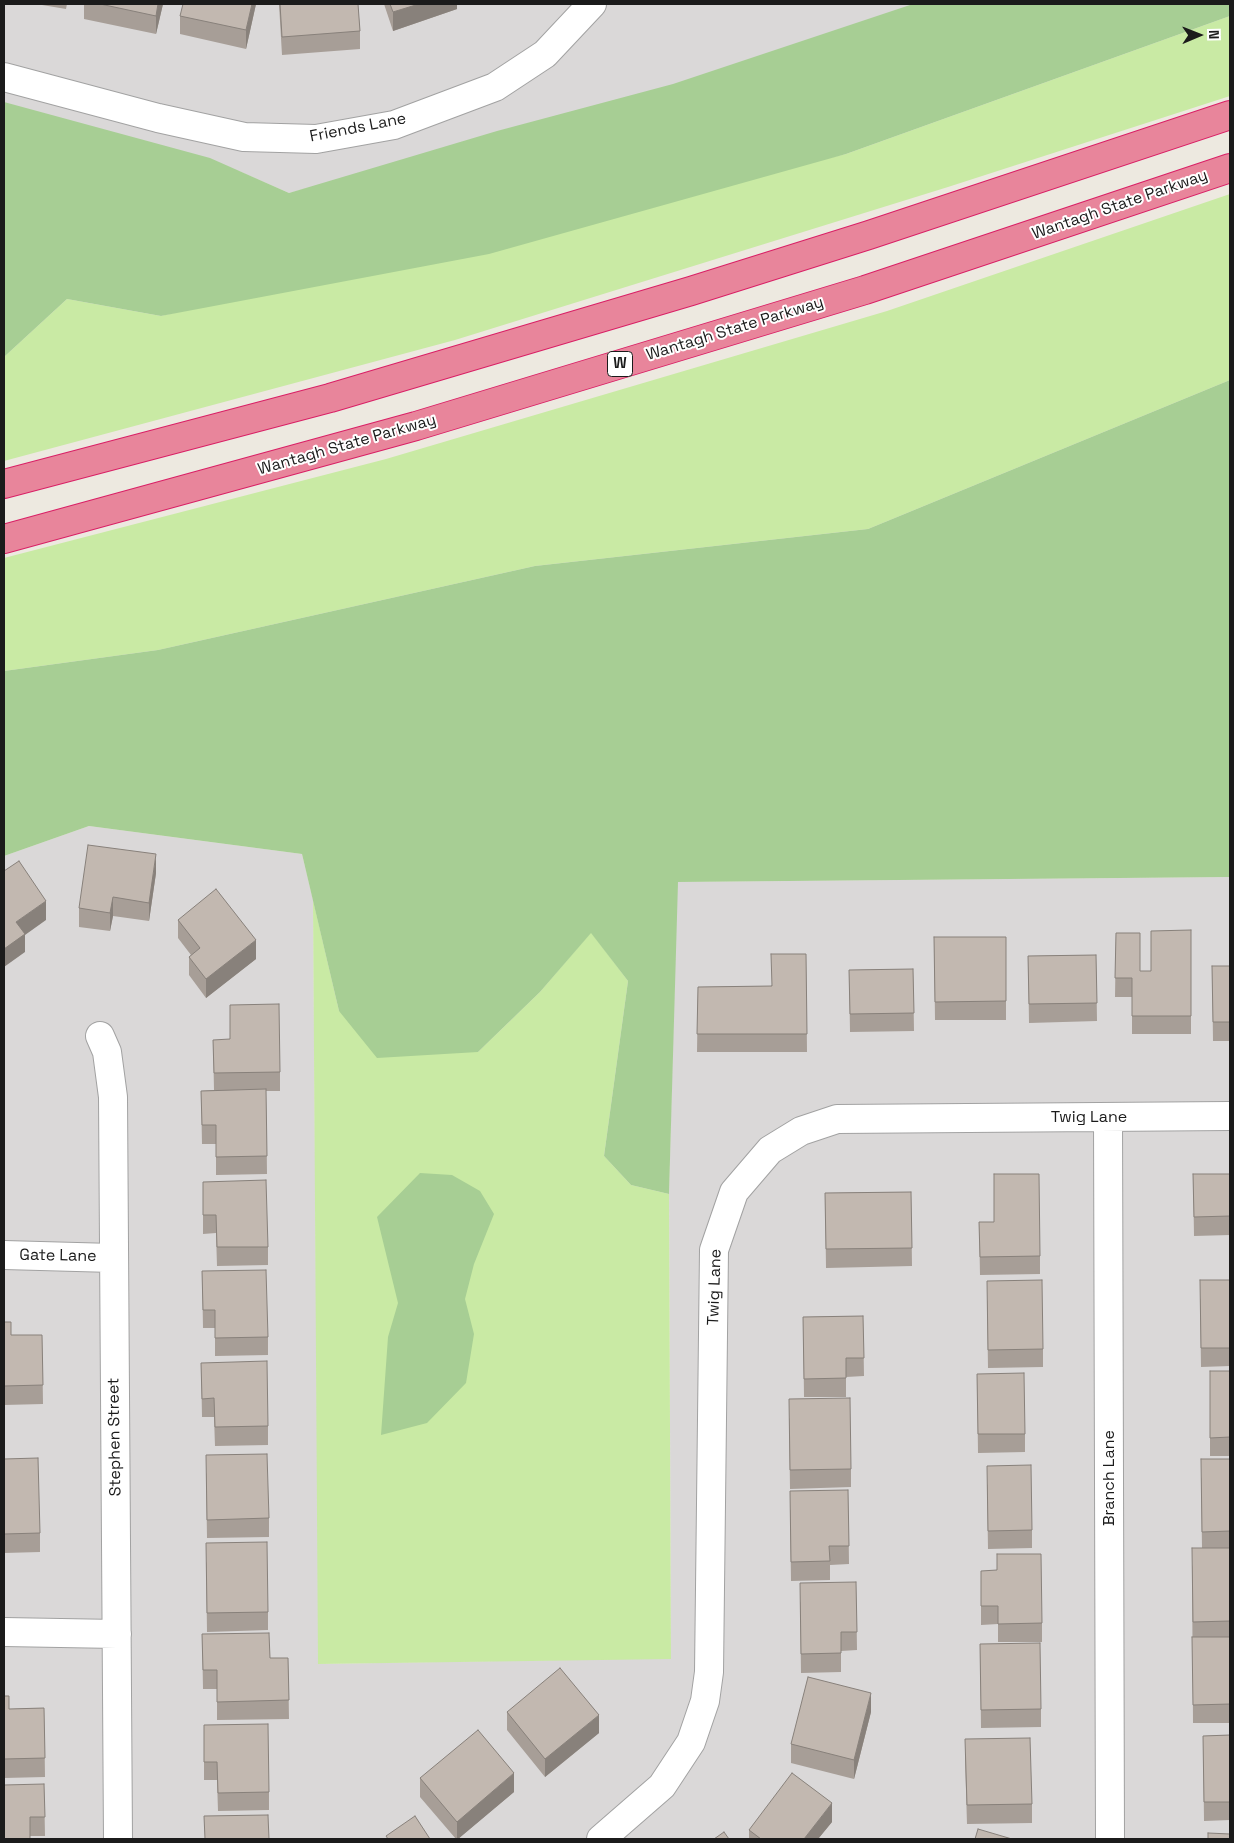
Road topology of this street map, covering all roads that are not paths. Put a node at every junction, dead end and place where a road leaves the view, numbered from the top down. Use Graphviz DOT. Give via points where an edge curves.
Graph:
graph roads {
  1 [pos="592,4"];
  2 [pos="4,77"];
  3 [pos="1230,114"];
  4 [pos="1230,168"];
  5 [pos="4,484"];
  6 [pos="4,539"];
  7 [pos="100,1036"];
  8 [pos="1230,1116"];
  9 [pos="1108,1118"];
  10 [pos="4,1255"];
  11 [pos="113,1258"];
  12 [pos="4,1632"];
  13 [pos="116,1634"];
  14 [pos="118,1839"];
  15 [pos="601,1839"];
  16 [pos="1110,1839"];
  1 -- 2 [label="street, Friends Lane" via="544,54 495,87 394,124 316,139 244,137"];
  3 -- 5 [label="highway" via="682,294 330,398"];
  4 -- 6 [label="highway, Wantagh State Parkway / W" via="865,290 416,426"];
  7 -- 11 [label="street, Stephen Street" via="107,1052 113,1097"];
  8 -- 9 [label="street, Twig Lane"];
  9 -- 15 [label="street, Twig Lane" via="838,1119 801,1131 770,1150 734,1192 714,1250 706,1701 691,1742 662,1786"];
  9 -- 16 [label="street, Branch Lane"];
  10 -- 11 [label="street, Gate Lane"];
  11 -- 13 [label="street, Stephen Street"];
  12 -- 13 [label="street"];
  13 -- 14 [label="street, Stephen Street"];
}
